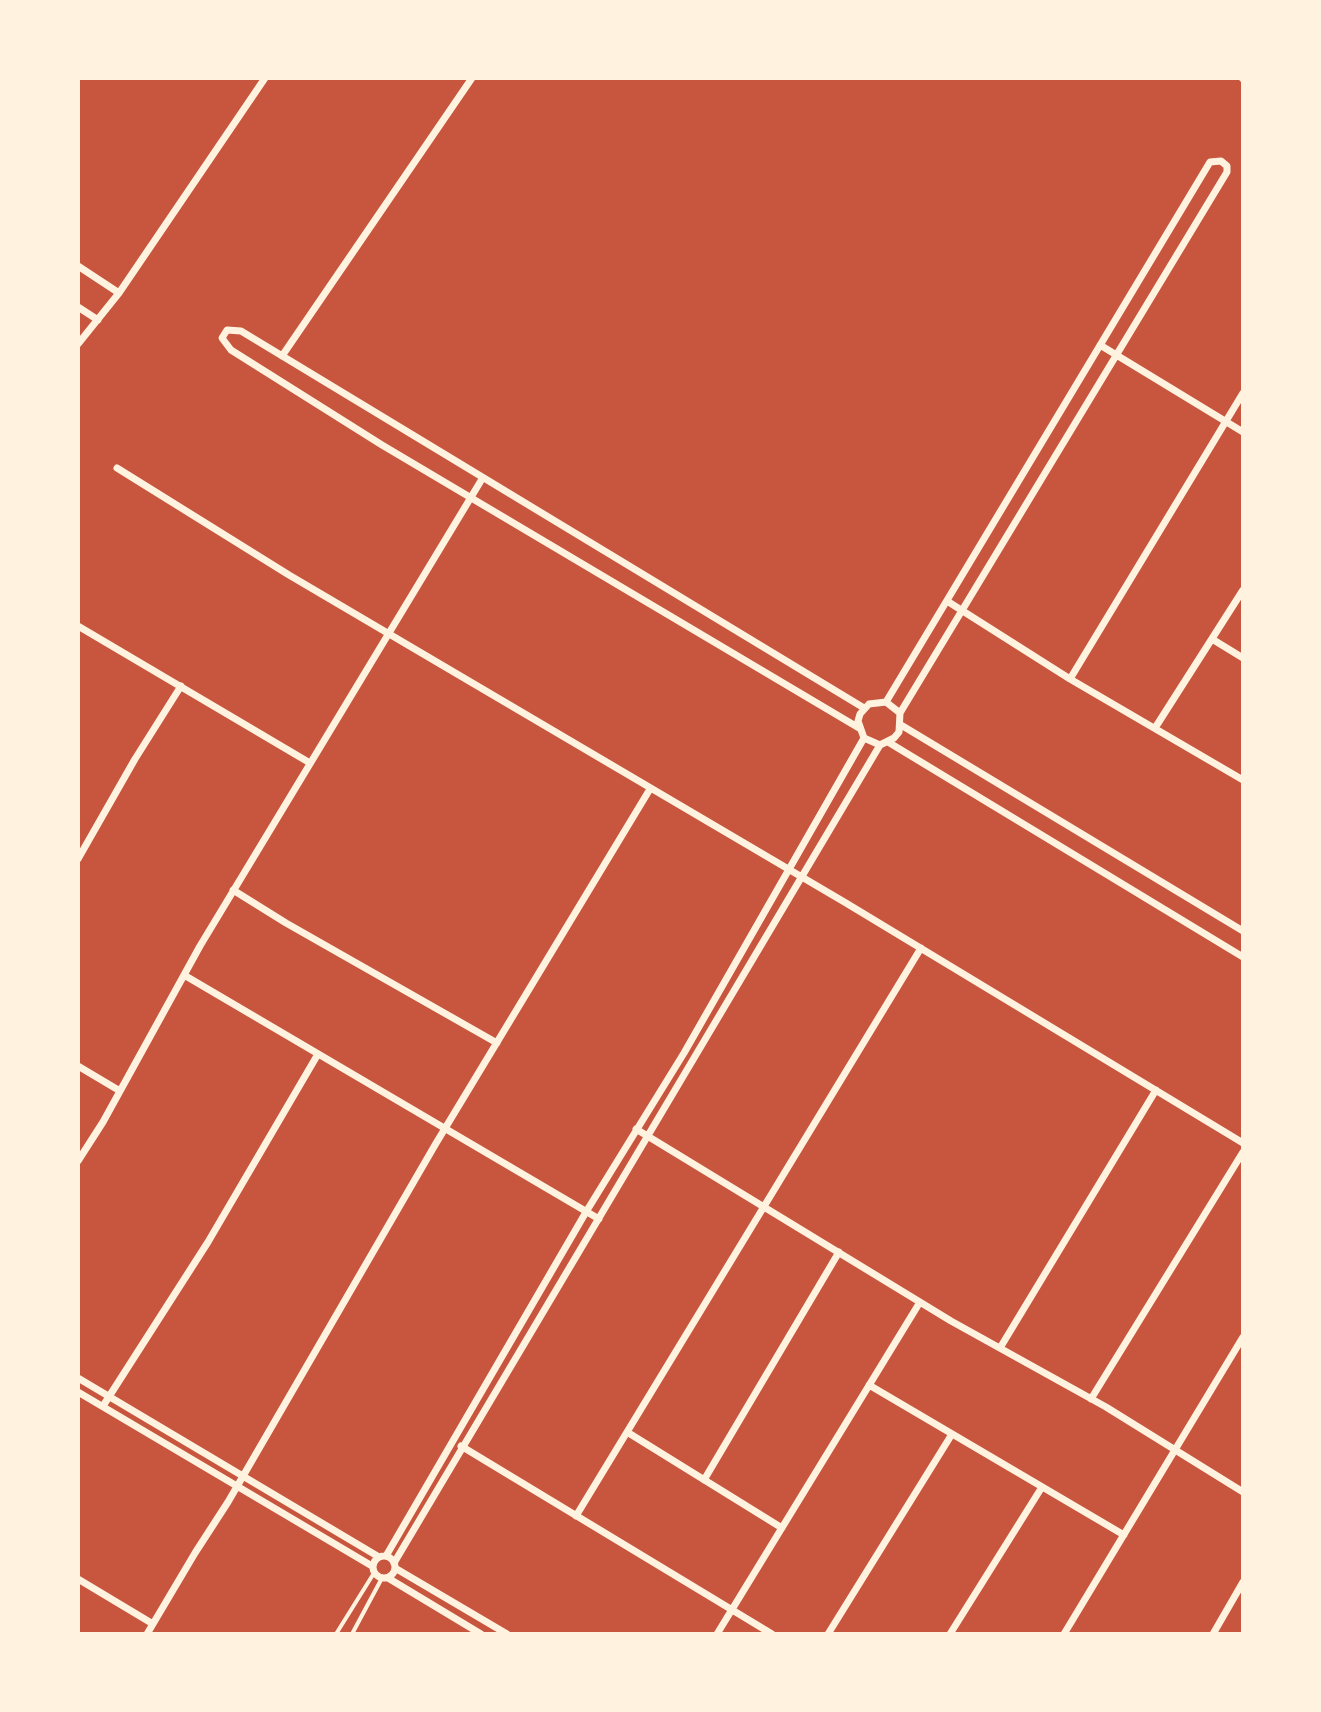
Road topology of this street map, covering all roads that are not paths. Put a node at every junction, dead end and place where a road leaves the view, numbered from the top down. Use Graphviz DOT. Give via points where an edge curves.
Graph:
graph roads {
  1 [pos="265,78"];
  2 [pos="472,78"];
  3 [pos="78,266"];
  4 [pos="119,293"];
  5 [pos="78,307"];
  6 [pos="98,320"];
  7 [pos="78,344"];
  8 [pos="1100,345"];
  9 [pos="1116,355"];
  10 [pos="282,356"];
  11 [pos="1243,393"];
  12 [pos="1226,421"];
  13 [pos="1243,432"];
  14 [pos="117,468"];
  15 [pos="482,479"];
  16 [pos="471,498"];
  17 [pos="1243,590"];
  18 [pos="947,601"];
  19 [pos="962,611"];
  20 [pos="78,626"];
  21 [pos="389,634"];
  22 [pos="1212,639"];
  23 [pos="1243,658"];
  24 [pos="1070,679"];
  25 [pos="181,686"];
  26 [pos="886,702"];
  27 [pos="864,708"];
  28 [pos="900,713"];
  29 [pos="901,725"];
  30 [pos="859,728"];
  31 [pos="1155,728"];
  32 [pos="864,738"];
  33 [pos="884,744"];
  34 [pos="310,763"];
  35 [pos="1243,780"];
  36 [pos="650,789"];
  37 [pos="78,859"];
  38 [pos="789,870"];
  39 [pos="802,878"];
  40 [pos="233,890"];
  41 [pos="1243,931"];
  42 [pos="921,948"];
  43 [pos="1243,957"];
  44 [pos="184,975"];
  45 [pos="497,1043"];
  46 [pos="318,1054"];
  47 [pos="78,1066"];
  48 [pos="1156,1090"];
  49 [pos="120,1091"];
  50 [pos="636,1129"];
  51 [pos="444,1130"];
  52 [pos="648,1137"];
  53 [pos="1243,1143"];
  54 [pos="1243,1152"];
  55 [pos="78,1161"];
  56 [pos="764,1206"];
  57 [pos="586,1212"];
  58 [pos="599,1219"];
  59 [pos="839,1252"];
  60 [pos="920,1302"];
  61 [pos="1243,1337"];
  62 [pos="1000,1348"];
  63 [pos="78,1378"];
  64 [pos="869,1385"];
  65 [pos="78,1392"];
  66 [pos="110,1396"];
  67 [pos="1091,1399"];
  68 [pos="103,1406"];
  69 [pos="627,1432"];
  70 [pos="952,1434"];
  71 [pos="452,1441"];
  72 [pos="463,1447"];
  73 [pos="1175,1450"];
  74 [pos="243,1476"];
  75 [pos="704,1480"];
  76 [pos="237,1486"];
  77 [pos="1042,1487"];
  78 [pos="1243,1492"];
  79 [pos="576,1516"];
  80 [pos="782,1528"];
  81 [pos="1124,1535"];
  82 [pos="382,1557"];
  83 [pos="394,1565"];
  84 [pos="373,1570"];
  85 [pos="385,1578"];
  86 [pos="78,1579"];
  87 [pos="1243,1582"];
  88 [pos="732,1610"];
  89 [pos="153,1624"];
  90 [pos="147,1634"];
  91 [pos="336,1634"];
  92 [pos="352,1634"];
  93 [pos="481,1634"];
  94 [pos="507,1634"];
  95 [pos="717,1634"];
  96 [pos="772,1634"];
  97 [pos="828,1634"];
  98 [pos="950,1634"];
  99 [pos="1064,1634"];
  100 [pos="1213,1634"];
  1 -- 4 [label="street"];
  2 -- 10 [label="street"];
  3 -- 4 [label="street"];
  4 -- 6 [label="street"];
  5 -- 6 [label="street"];
  6 -- 7 [label="street"];
  8 -- 9 [label="street"];
  8 -- 9 [label="street" via="1210,162 1221,161 1227,172"];
  8 -- 18 [label="street"];
  9 -- 12 [label="street"];
  9 -- 19 [label="street"];
  10 -- 15 [label="street"];
  10 -- 16 [label="street" via="241,331 227,330 222,338 231,350"];
  11 -- 12 [label="street"];
  12 -- 13 [label="street"];
  12 -- 24 [label="street"];
  14 -- 21 [label="street"];
  15 -- 16 [label="street"];
  15 -- 27 [label="street"];
  16 -- 21 [label="street"];
  16 -- 30 [label="street"];
  17 -- 22 [label="street"];
  18 -- 19 [label="street"];
  18 -- 26 [label="street"];
  19 -- 24 [label="street"];
  19 -- 28 [label="street"];
  20 -- 25 [label="street"];
  21 -- 34 [label="street"];
  21 -- 36 [label="street"];
  22 -- 23 [label="street"];
  22 -- 31 [label="street"];
  24 -- 31 [label="street"];
  25 -- 34 [label="street"];
  25 -- 37 [label="street"];
  26 -- 27 [label="street"];
  26 -- 28 [label="street"];
  27 -- 30 [label="street"];
  28 -- 29 [label="street"];
  29 -- 33 [label="street"];
  29 -- 41 [label="street"];
  30 -- 32 [label="street"];
  31 -- 35 [label="street"];
  32 -- 33 [label="street"];
  32 -- 38 [label="street"];
  33 -- 39 [label="street"];
  33 -- 43 [label="street"];
  34 -- 40 [label="street"];
  36 -- 38 [label="street"];
  36 -- 45 [label="street"];
  38 -- 39 [label="street"];
  38 -- 50 [label="street"];
  39 -- 42 [label="street"];
  39 -- 52 [label="street"];
  40 -- 44 [label="street"];
  40 -- 45 [label="street"];
  42 -- 48 [label="street"];
  42 -- 56 [label="street"];
  44 -- 46 [label="street"];
  44 -- 49 [label="street"];
  45 -- 51 [label="street"];
  46 -- 51 [label="street"];
  46 -- 66 [label="street"];
  47 -- 49 [label="street"];
  48 -- 53 [label="street"];
  48 -- 62 [label="street"];
  49 -- 55 [label="street"];
  50 -- 52 [label="street"];
  50 -- 57 [label="street"];
  51 -- 57 [label="street"];
  51 -- 74 [label="street"];
  52 -- 56 [label="street"];
  52 -- 58 [label="street"];
  54 -- 67 [label="street"];
  56 -- 59 [label="street"];
  56 -- 69 [label="street"];
  57 -- 58 [label="street"];
  57 -- 71 [label="street"];
  58 -- 72 [label="street"];
  59 -- 60 [label="street"];
  59 -- 75 [label="street"];
  60 -- 62 [label="street"];
  60 -- 64 [label="street"];
  61 -- 73 [label="street"];
  62 -- 67 [label="street"];
  63 -- 66 [label="street"];
  64 -- 70 [label="street"];
  64 -- 80 [label="street"];
  65 -- 68 [label="street"];
  66 -- 68 [label="street"];
  66 -- 74 [label="street"];
  67 -- 73 [label="street"];
  68 -- 76 [label="street"];
  69 -- 75 [label="street"];
  69 -- 79 [label="street"];
  70 -- 77 [label="street"];
  70 -- 97 [label="street"];
  71 -- 72 [label="street"];
  71 -- 82 [label="street"];
  72 -- 79 [label="street"];
  72 -- 83 [label="street"];
  73 -- 78 [label="street"];
  73 -- 81 [label="street"];
  74 -- 76 [label="street"];
  74 -- 82 [label="street"];
  75 -- 80 [label="street"];
  76 -- 84 [label="street"];
  76 -- 89 [label="street"];
  77 -- 81 [label="street"];
  77 -- 98 [label="street"];
  79 -- 88 [label="street"];
  80 -- 88 [label="street"];
  81 -- 99 [label="street"];
  82 -- 83 [label="street"];
  82 -- 84 [label="street"];
  83 -- 85 [label="street"];
  83 -- 94 [label="street"];
  84 -- 85 [label="street"];
  84 -- 91 [label="lane"];
  85 -- 92 [label="lane"];
  85 -- 93 [label="street"];
  86 -- 89 [label="street"];
  87 -- 100 [label="street"];
  88 -- 95 [label="street"];
  88 -- 96 [label="street"];
  89 -- 90 [label="street"];
}
